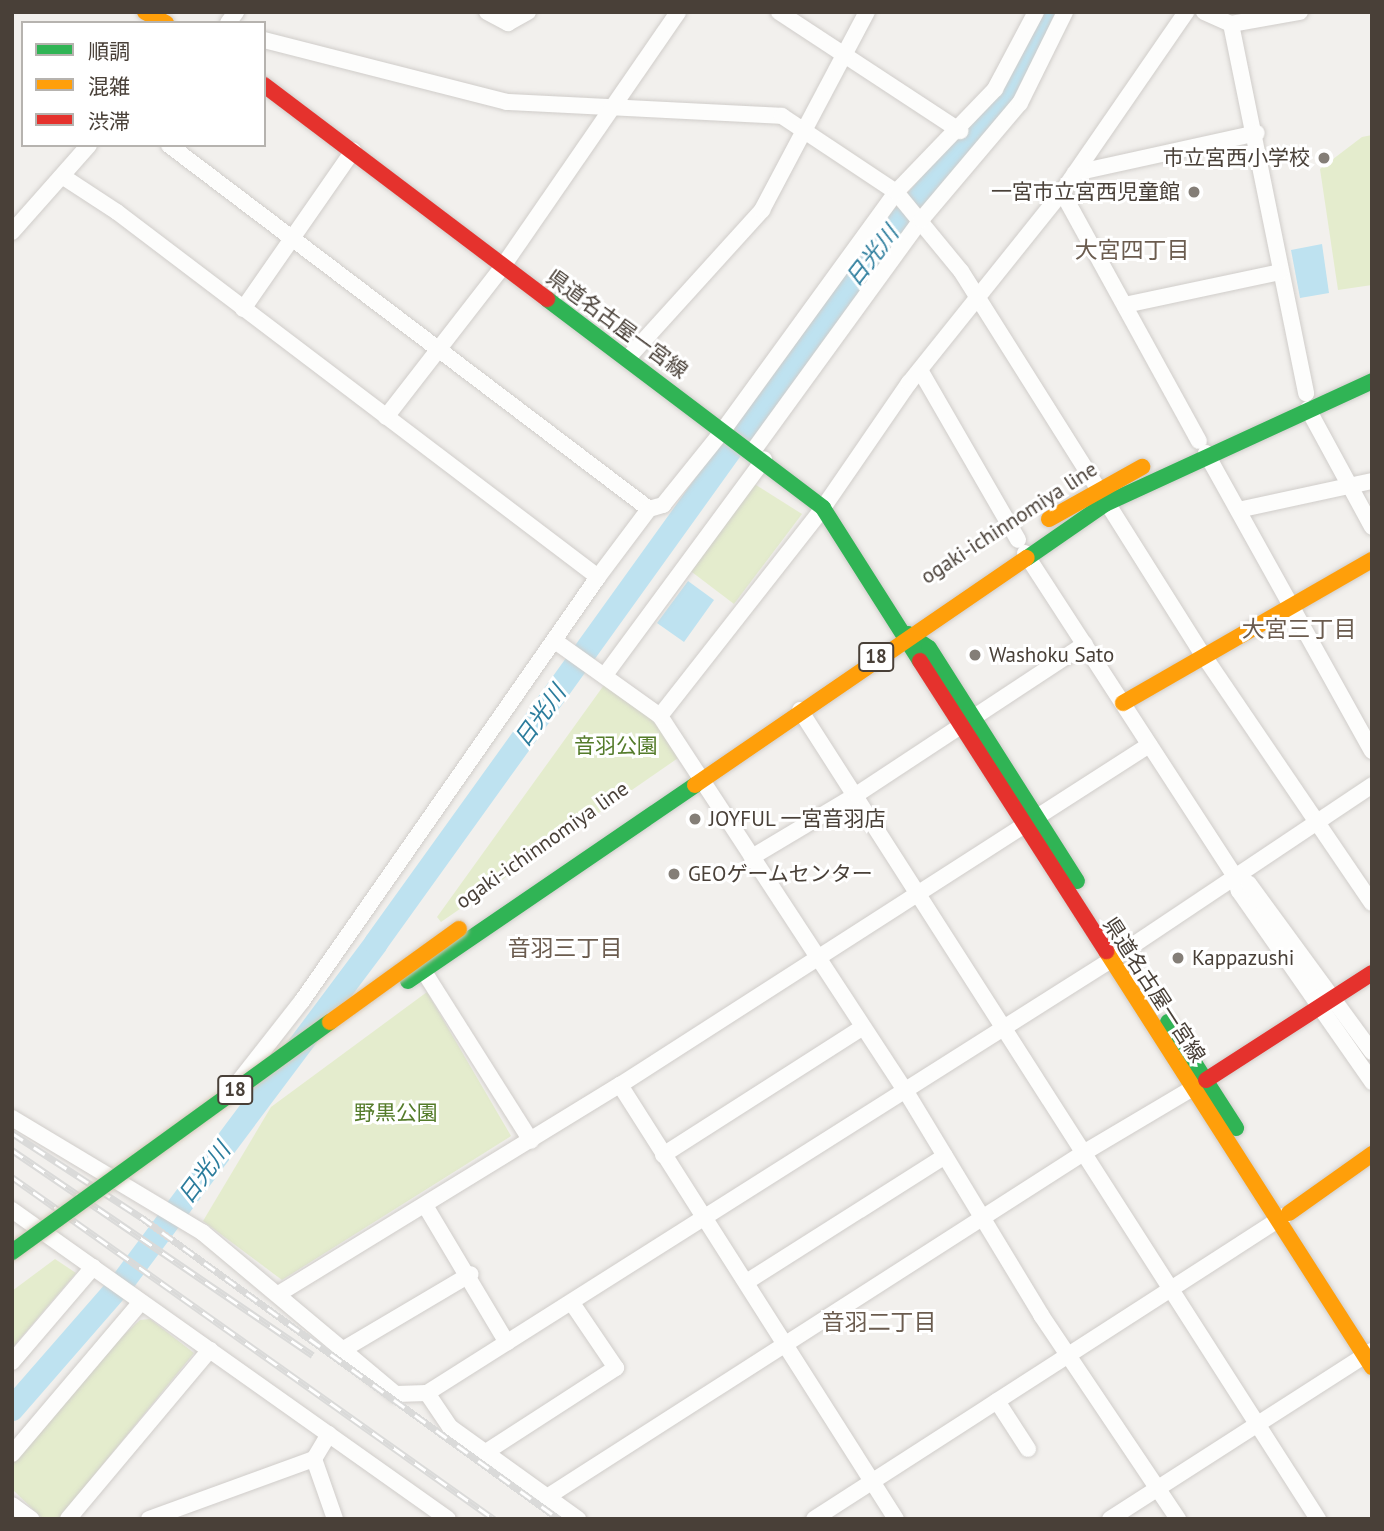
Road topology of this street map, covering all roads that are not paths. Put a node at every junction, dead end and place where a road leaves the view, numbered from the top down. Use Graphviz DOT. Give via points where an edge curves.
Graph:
graph roads {
  1 [pos="145,12"];
  2 [pos="487,12"];
  3 [pos="528,12"];
  4 [pos="678,12"];
  5 [pos="779,12"];
  6 [pos="867,12"];
  7 [pos="1037,12"];
  8 [pos="1065,12"];
  9 [pos="1186,12"];
  10 [pos="1204,12"];
  11 [pos="1300,12"];
  12 [pos="162,21"];
  13 [pos="1231,24"];
  14 [pos="266,41"];
  15 [pos="844,57"];
  16 [pos="266,86"];
  17 [pos="612,105"];
  18 [pos="804,126"];
  19 [pos="960,131"];
  20 [pos="1257,132"];
  21 [pos="87,147"];
  22 [pos="172,147"];
  23 [pos="354,151"];
  24 [pos="1075,173"];
  25 [pos="62,176"];
  26 [pos="1062,192"];
  27 [pos="897,193"];
  28 [pos="918,217"];
  29 [pos="12,232"];
  30 [pos="290,237"];
  31 [pos="503,266"];
  32 [pos="1280,272"];
  33 [pos="979,302"];
  34 [pos="1125,305"];
  35 [pos="243,309"];
  36 [pos="438,352"];
  37 [pos="628,358"];
  38 [pos="1372,363"];
  39 [pos="920,370"];
  40 [pos="1372,381"];
  41 [pos="1307,401"];
  42 [pos="386,417"];
  43 [pos="725,430"];
  44 [pos="1202,447"];
  45 [pos="756,453"];
  46 [pos="1372,481"];
  47 [pos="1349,485"];
  48 [pos="1095,489"];
  49 [pos="1105,503"];
  50 [pos="823,508"];
  51 [pos="649,509"];
  52 [pos="1238,510"];
  53 [pos="1372,527"];
  54 [pos="1017,547"];
  55 [pos="1372,560"];
  56 [pos="598,577"];
  57 [pos="1289,603"];
  58 [pos="906,622"];
  59 [pos="555,641"];
  60 [pos="1084,644"];
  61 [pos="1202,653"];
  62 [pos="603,673"];
  63 [pos="1123,703"];
  64 [pos="800,710"];
  65 [pos="660,716"];
  66 [pos="975,717"];
  67 [pos="960,727"];
  68 [pos="1149,745"];
  69 [pos="1372,751"];
  70 [pos="697,770"];
  71 [pos="1372,785"];
  72 [pos="856,795"];
  73 [pos="1314,820"];
  74 [pos="1030,823"];
  75 [pos="752,857"];
  76 [pos="1234,875"];
  77 [pos="919,894"];
  78 [pos="1372,903"];
  79 [pos="1117,956"];
  80 [pos="819,957"];
  81 [pos="423,970"];
  82 [pos="1372,973"];
  83 [pos="1337,998"];
  84 [pos="1322,1007"];
  85 [pos="863,1027"];
  86 [pos="1002,1028"];
  87 [pos="1372,1052"];
  88 [pos="1372,1082"];
  89 [pos="1199,1084"];
  90 [pos="620,1085"];
  91 [pos="905,1090"];
  92 [pos="12,1118"];
  93 [pos="531,1141"];
  94 [pos="1085,1152"];
  95 [pos="1372,1154"];
  96 [pos="663,1156"];
  97 [pos="945,1156"];
  98 [pos="119,1184"];
  99 [pos="426,1207"];
  100 [pos="703,1216"];
  101 [pos="1284,1217"];
  102 [pos="16,1218"];
  103 [pos="981,1218"];
  104 [pos="12,1252"];
  105 [pos="12,1268"];
  106 [pos="95,1269"];
  107 [pos="471,1274"];
  108 [pos="748,1281"];
  109 [pos="1172,1286"];
  110 [pos="280,1293"];
  111 [pos="140,1301"];
  112 [pos="572,1303"];
  113 [pos="507,1343"];
  114 [pos="784,1344"];
  115 [pos="344,1349"];
  116 [pos="210,1350"];
  117 [pos="1370,1354"];
  118 [pos="1068,1355"];
  119 [pos="12,1363"];
  120 [pos="427,1393"];
  121 [pos="997,1401"];
  122 [pos="1258,1424"];
  123 [pos="329,1434"];
  124 [pos="1028,1449"];
  125 [pos="486,1452"];
  126 [pos="12,1454"];
  127 [pos="314,1459"];
  128 [pos="870,1482"];
  129 [pos="1158,1488"];
  130 [pos="547,1497"];
  131 [pos="12,1505"];
  132 [pos="31,1519"];
  133 [pos="68,1519"];
  134 [pos="149,1519"];
  135 [pos="335,1519"];
  136 [pos="448,1519"];
  137 [pos="578,1519"];
  138 [pos="814,1519"];
  139 [pos="896,1519"];
  140 [pos="1110,1519"];
  141 [pos="1178,1519"];
  142 [pos="1318,1519"];
  1 -- 12 [label="main road"];
  2 -- 3 [label="street" via="508,23"];
  4 -- 17 [label="street"];
  5 -- 15 [label="street"];
  6 -- 15 [label="street"];
  7 -- 19 [label="street" via="995,89"];
  8 -- 28 [label="street" via="1020,103"];
  9 -- 24 [label="street"];
  10 -- 13 [label="street"];
  11 -- 13 [label="street"];
  13 -- 20 [label="street"];
  14 -- 17 [label="street" via="508,102"];
  15 -- 18 [label="street"];
  15 -- 19 [label="street"];
  16 -- 23 [label="main road, 県道名古屋一宮線"];
  17 -- 18 [label="street" via="782,116"];
  17 -- 31 [label="street"];
  18 -- 27 [label="street"];
  18 -- 37 [label="street" via="762,210"];
  19 -- 27 [label="street"];
  20 -- 24 [label="street"];
  20 -- 32 [label="street"];
  21 -- 25 [label="street"];
  22 -- 30 [label="street"];
  23 -- 30 [label="street"];
  23 -- 31 [label="main road, 県道名古屋一宮線"];
  24 -- 26 [label="street"];
  25 -- 29 [label="street"];
  25 -- 35 [label="street"];
  26 -- 33 [label="street"];
  26 -- 34 [label="street"];
  27 -- 28 [label="street"];
  27 -- 43 [label="street"];
  28 -- 33 [label="street"];
  28 -- 45 [label="street"];
  30 -- 35 [label="street"];
  30 -- 36 [label="street"];
  31 -- 36 [label="street"];
  31 -- 37 [label="main road, 県道名古屋一宮線"];
  32 -- 34 [label="street"];
  32 -- 41 [label="street"];
  33 -- 39 [label="street"];
  33 -- 48 [label="street"];
  34 -- 44 [label="street"];
  35 -- 42 [label="street"];
  36 -- 42 [label="street"];
  36 -- 51 [label="street"];
  37 -- 43 [label="main road, 県道名古屋一宮線"];
  38 -- 41 [label="main road, ogaki-ichinnomiya line / 18"];
  39 -- 50 [label="street"];
  39 -- 54 [label="street"];
  40 -- 41 [label="main road, ogaki-ichinnomiya line / 18"];
  41 -- 44 [label="main road, ogaki-ichinnomiya line / 18"];
  41 -- 47 [label="street"];
  42 -- 56 [label="street"];
  43 -- 45 [label="main road, 県道名古屋一宮線"];
  43 -- 51 [label="street" via="663,505"];
  44 -- 48 [label="main road, ogaki-ichinnomiya line / 18"];
  44 -- 49 [label="main road, ogaki-ichinnomiya line / 18"];
  44 -- 52 [label="street"];
  45 -- 50 [label="main road, 県道名古屋一宮線"];
  45 -- 62 [label="street"];
  46 -- 47 [label="street"];
  47 -- 52 [label="street"];
  47 -- 53 [label="street"];
  48 -- 49 [label="street"];
  48 -- 54 [label="main road, ogaki-ichinnomiya line / 18"];
  49 -- 54 [label="main road, ogaki-ichinnomiya line / 18"];
  49 -- 61 [label="street"];
  50 -- 58 [label="main road, 県道名古屋一宮線"];
  50 -- 65 [label="street"];
  51 -- 56 [label="street"];
  52 -- 57 [label="street"];
  54 -- 58 [label="main road, ogaki-ichinnomiya line / 18"];
  54 -- 60 [label="street"];
  55 -- 57 [label="main road"];
  56 -- 59 [label="street"];
  57 -- 61 [label="main road"];
  57 -- 69 [label="street"];
  58 -- 64 [label="main road, ogaki-ichinnomiya line / 18"];
  58 -- 66 [label="main road, 県道名古屋一宮線"];
  58 -- 67 [label="main road, 県道名古屋一宮線" via="914,656"];
  58 -- 70 [label="main road, ogaki-ichinnomiya line / 18"];
  59 -- 62 [label="street"];
  59 -- 98 [label="street" via="222,1107"];
  60 -- 63 [label="street"];
  60 -- 66 [label="street"];
  61 -- 63 [label="main road"];
  61 -- 73 [label="street"];
  62 -- 65 [label="street"];
  63 -- 68 [label="street"];
  64 -- 70 [label="main road, ogaki-ichinnomiya line / 18"];
  64 -- 72 [label="street"];
  65 -- 70 [label="street"];
  66 -- 67 [label="street"];
  66 -- 74 [label="main road, 県道名古屋一宮線"];
  67 -- 72 [label="street"];
  67 -- 74 [label="main road, 県道名古屋一宮線"];
  68 -- 74 [label="street"];
  68 -- 76 [label="street"];
  70 -- 75 [label="street"];
  70 -- 81 [label="main road, ogaki-ichinnomiya line / 18"];
  70 -- 104 [label="main road, ogaki-ichinnomiya line / 18, bridge" via="459,929"];
  71 -- 73 [label="street"];
  72 -- 75 [label="street"];
  72 -- 77 [label="street"];
  73 -- 76 [label="street"];
  73 -- 78 [label="street"];
  74 -- 77 [label="street"];
  74 -- 79 [label="main road, 県道名古屋一宮線"];
  75 -- 80 [label="street"];
  76 -- 79 [label="street"];
  76 -- 83 [label="street" via="1249,884"];
  76 -- 84 [label="street" via="1238,891"];
  77 -- 80 [label="street"];
  77 -- 86 [label="street"];
  79 -- 86 [label="street"];
  79 -- 89 [label="main road, 県道名古屋一宮線"];
  80 -- 85 [label="street"];
  80 -- 90 [label="street"];
  81 -- 93 [label="street"];
  81 -- 105 [label="main road, ogaki-ichinnomiya line / 18"];
  82 -- 83 [label="main road"];
  83 -- 84 [label="main road"];
  83 -- 87 [label="street"];
  84 -- 88 [label="street"];
  84 -- 89 [label="main road"];
  85 -- 91 [label="street"];
  85 -- 96 [label="street"];
  86 -- 91 [label="street"];
  86 -- 94 [label="street"];
  89 -- 94 [label="street"];
  89 -- 101 [label="main road, 県道名古屋一宮線"];
  90 -- 93 [label="street"];
  90 -- 96 [label="street"];
  91 -- 97 [label="street"];
  91 -- 100 [label="street"];
  92 -- 98 [label="street"];
  93 -- 99 [label="street"];
  94 -- 103 [label="street"];
  94 -- 109 [label="street"];
  95 -- 101 [label="main road"];
  96 -- 100 [label="street"];
  97 -- 103 [label="street"];
  97 -- 108 [label="street"];
  98 -- 110 [label="street" via="202,1232"];
  99 -- 107 [label="street"];
  99 -- 110 [label="street"];
  100 -- 108 [label="street"];
  100 -- 112 [label="street"];
  101 -- 109 [label="street"];
  101 -- 117 [label="main road, 県道名古屋一宮線"];
  102 -- 106 [label="street"];
  103 -- 114 [label="street"];
  103 -- 118 [label="street"];
  106 -- 111 [label="street"];
  106 -- 119 [label="street"];
  107 -- 113 [label="street"];
  107 -- 115 [label="street"];
  108 -- 114 [label="street"];
  109 -- 118 [label="street"];
  109 -- 122 [label="street"];
  110 -- 115 [label="street"];
  111 -- 116 [label="street"];
  111 -- 126 [label="street"];
  112 -- 113 [label="street"];
  112 -- 125 [label="street" via="616,1368"];
  113 -- 120 [label="street"];
  114 -- 128 [label="street"];
  114 -- 130 [label="street"];
  115 -- 120 [label="street" via="396,1394"];
  116 -- 123 [label="street"];
  116 -- 133 [label="street"];
  117 -- 122 [label="street"];
  118 -- 121 [label="street"];
  118 -- 129 [label="street"];
  120 -- 125 [label="street" via="450,1427"];
  121 -- 124 [label="street"];
  121 -- 128 [label="street"];
  122 -- 129 [label="street"];
  122 -- 142 [label="street"];
  123 -- 127 [label="street"];
  123 -- 136 [label="street"];
  125 -- 130 [label="street"];
  127 -- 134 [label="street"];
  127 -- 135 [label="street"];
  128 -- 138 [label="street"];
  128 -- 139 [label="street"];
  129 -- 140 [label="street"];
  129 -- 141 [label="street"];
  130 -- 137 [label="street"];
  131 -- 132 [label="street"];
}
